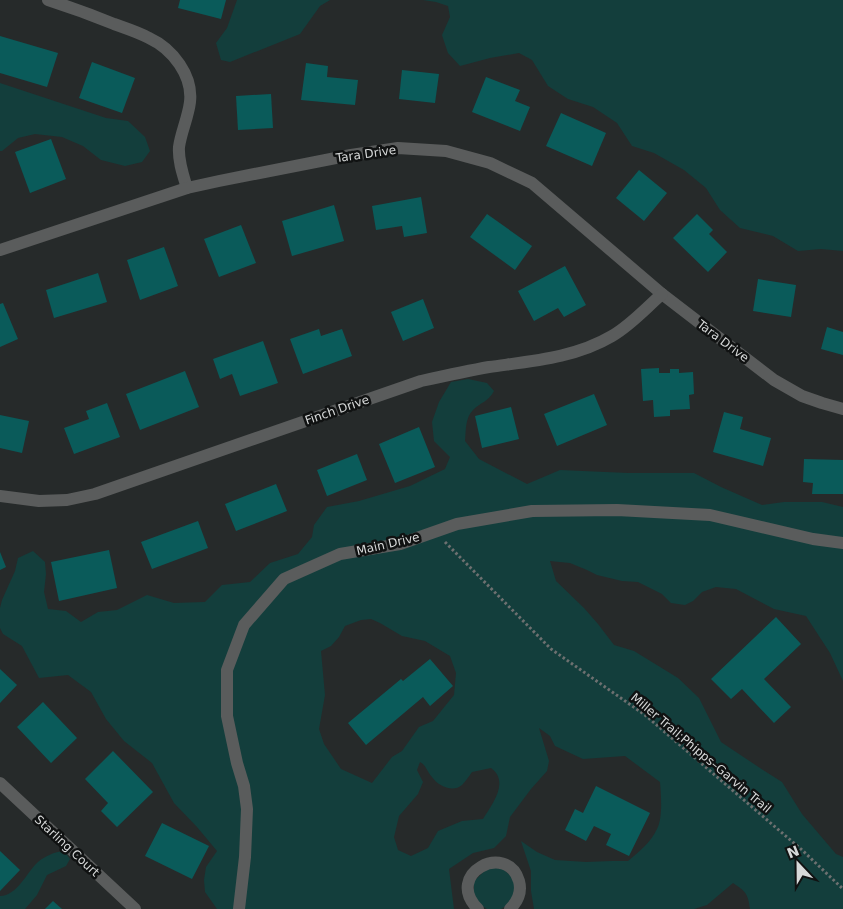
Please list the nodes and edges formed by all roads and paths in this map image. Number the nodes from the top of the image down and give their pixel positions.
1 (48, 0) edge
2 (187, 188) junction
3 (0, 250) edge
4 (662, 294) junction
5 (843, 409) edge
6 (0, 496) edge
7 (436, 532) junction
8 (843, 543) edge
9 (0, 783) edge
10 (843, 889) edge
11 (135, 909) edge
12 (239, 909) edge
13 (478, 909) edge
14 (510, 909) edge

1 - 2 street
2 - 3 street, Tara Drive
2 - 4 street, Tara Drive
4 - 5 street, Tara Drive
4 - 6 street, Finch Drive
7 - 8 street, Main Drive
7 - 10 path, Miller Trail;Phipps–Garvin Trail
7 - 12 street, Main Drive
9 - 11 street, Starling Court
13 - 14 street

